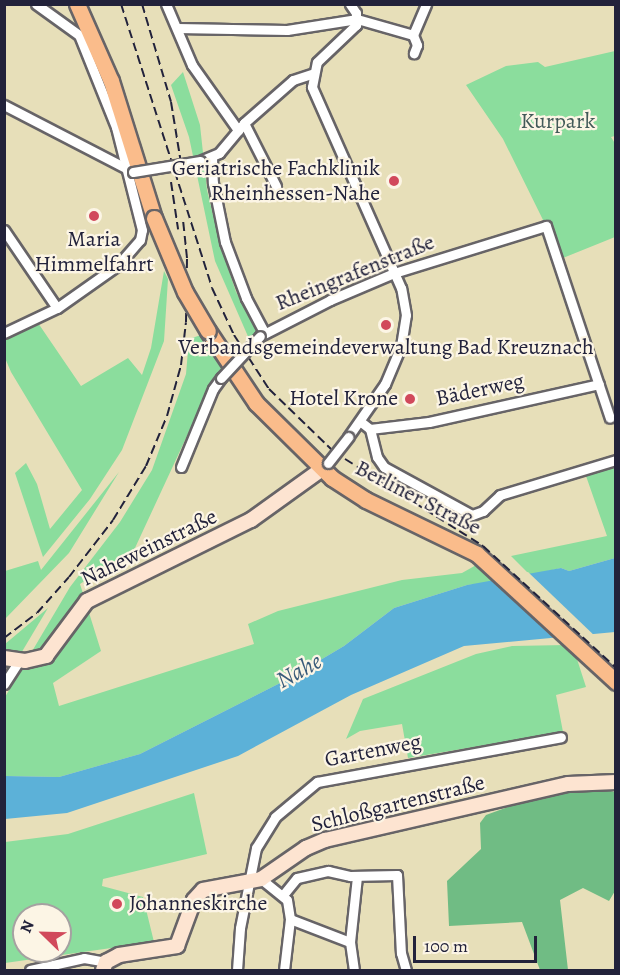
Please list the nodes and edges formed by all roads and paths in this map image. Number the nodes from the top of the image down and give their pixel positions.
1 (36, 4) edge
2 (77, 4) edge
3 (166, 4) edge
4 (350, 4) edge
5 (426, 4) edge
6 (357, 19) junction
7 (177, 28) junction
8 (413, 35) junction
9 (414, 53) dead end
10 (312, 74) junction
11 (4, 105) edge
12 (241, 126) junction
13 (212, 158) junction
14 (131, 171) junction
15 (276, 186) dead end
16 (4, 230) edge
17 (394, 273) junction
18 (57, 308) junction
19 (4, 333) edge
20 (262, 334) junction
21 (599, 384) junction
22 (610, 418) dead end
23 (361, 422) junction
24 (370, 429) junction
25 (615, 460) edge
26 (325, 466) junction
27 (182, 467) dead end
28 (4, 658) edge
29 (19, 661) junction
30 (611, 677) edge
31 (4, 684) edge
32 (561, 737) dead end
33 (615, 782) edge
34 (357, 876) junction
35 (255, 880) junction
36 (284, 895) junction
37 (290, 919) junction
38 (350, 942) junction
39 (105, 966) edge
40 (33, 970) edge
41 (237, 970) edge
42 (284, 970) edge
43 (354, 970) edge
44 (406, 970) edge

1 - 14 street
2 - 26 main road, bridge
3 - 7 street
4 - 6 street
5 - 8 street
6 - 7 street
6 - 8 street
6 - 10 street
7 - 12 street
8 - 9 street
10 - 12 street
10 - 17 street, Berliner Straße
11 - 14 street
12 - 13 street
12 - 15 street
13 - 14 street, bridge
13 - 20 street
14 - 18 street
16 - 18 street
17 - 20 street, Rheingrafenstraße
17 - 21 street, Rheingrafenstraße
17 - 23 street, Berliner Straße
18 - 19 street
20 - 27 street, Rheingrafenstraße, bridge
21 - 22 street
21 - 24 street, Bäderweg
23 - 24 street
23 - 26 street, Berliner Straße, bridge
24 - 25 street
26 - 29 main road, Naheweinstraße
26 - 30 main road, Berliner Straße
28 - 29 main road, Naheweinstraße
29 - 31 street
32 - 35 street, Gartenweg
33 - 35 main road, Schloßgartenstraße
34 - 36 street
34 - 38 street
34 - 44 street
35 - 36 street
35 - 39 main road, Schloßgartenstraße
35 - 41 street, Gartenweg
36 - 37 street
37 - 38 street
37 - 42 street
38 - 43 street
39 - 40 street

